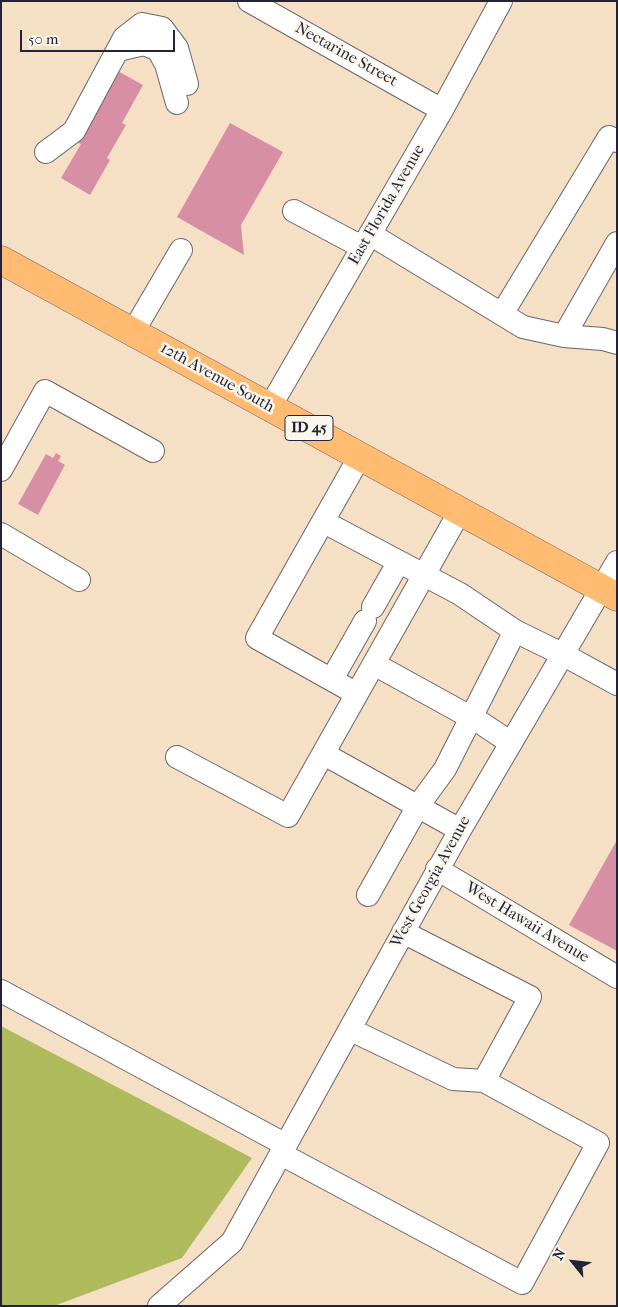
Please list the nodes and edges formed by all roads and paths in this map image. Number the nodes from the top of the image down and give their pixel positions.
1 (249, 1) edge
2 (501, 1) edge
3 (182, 94) dead end
4 (442, 110) junction
5 (617, 141) edge
6 (46, 152) dead end
7 (294, 211) dead end
8 (366, 240) junction
9 (617, 242) edge
10 (181, 250) dead end
11 (1, 260) edge
12 (502, 314) junction
13 (133, 332) junction
14 (564, 336) junction
15 (617, 343) edge
16 (270, 407) junction
17 (153, 451) dead end
18 (360, 456) junction
19 (1, 470) edge
20 (460, 511) junction
21 (324, 522) junction
22 (1, 534) edge
23 (617, 562) edge
24 (398, 563) junction
25 (423, 576) junction
26 (79, 580) dead end
27 (609, 593) edge
28 (515, 631) junction
29 (564, 655) junction
30 (374, 664) junction
31 (332, 679) junction
32 (617, 684) edge
33 (357, 694) junction
34 (471, 718) junction
35 (511, 744) junction
36 (324, 754) junction
37 (177, 757) dead end
38 (418, 806) junction
39 (460, 830) junction
40 (438, 869) junction
41 (368, 895) dead end
42 (403, 932) junction
43 (617, 977) edge
44 (1, 991) edge
45 (351, 1030) junction
46 (484, 1081) junction
47 (284, 1150) junction
48 (159, 1306) edge

1 - 4 street, Nectarine Street
2 - 4 street, East Florida Avenue
3 - 6 street
4 - 8 street, East Florida Avenue
5 - 12 street
7 - 8 street
8 - 12 street
8 - 16 street, East Florida Avenue
9 - 14 street
10 - 13 street
11 - 13 main road, 12th Avenue South / ID 45
12 - 14 street
13 - 16 main road, 12th Avenue South / ID 45
14 - 15 street
16 - 18 main road, 12th Avenue South / ID 45
17 - 19 street
18 - 20 main road, 12th Avenue South / ID 45
18 - 21 street
20 - 25 street
20 - 27 main road, 12th Avenue South / ID 45
21 - 24 street
21 - 31 street
22 - 26 street
23 - 27 street, West Georgia Avenue
24 - 25 street
24 - 31 street
25 - 28 street
25 - 30 street
27 - 29 street, West Georgia Avenue
28 - 29 street
28 - 34 street
29 - 32 street
29 - 35 street, West Georgia Avenue
30 - 33 street
30 - 34 street
31 - 33 street
33 - 36 street
34 - 35 street
34 - 38 street
35 - 39 street, West Georgia Avenue
36 - 37 street
36 - 38 street
38 - 39 street
38 - 41 street
39 - 40 street, West Georgia Avenue
40 - 42 street, West Georgia Avenue
40 - 43 street, West Hawaii Avenue
42 - 45 street, West Georgia Avenue
42 - 46 street
44 - 47 street
45 - 46 street
45 - 47 street, West Georgia Avenue
46 - 47 street
47 - 48 street, West Georgia Avenue

